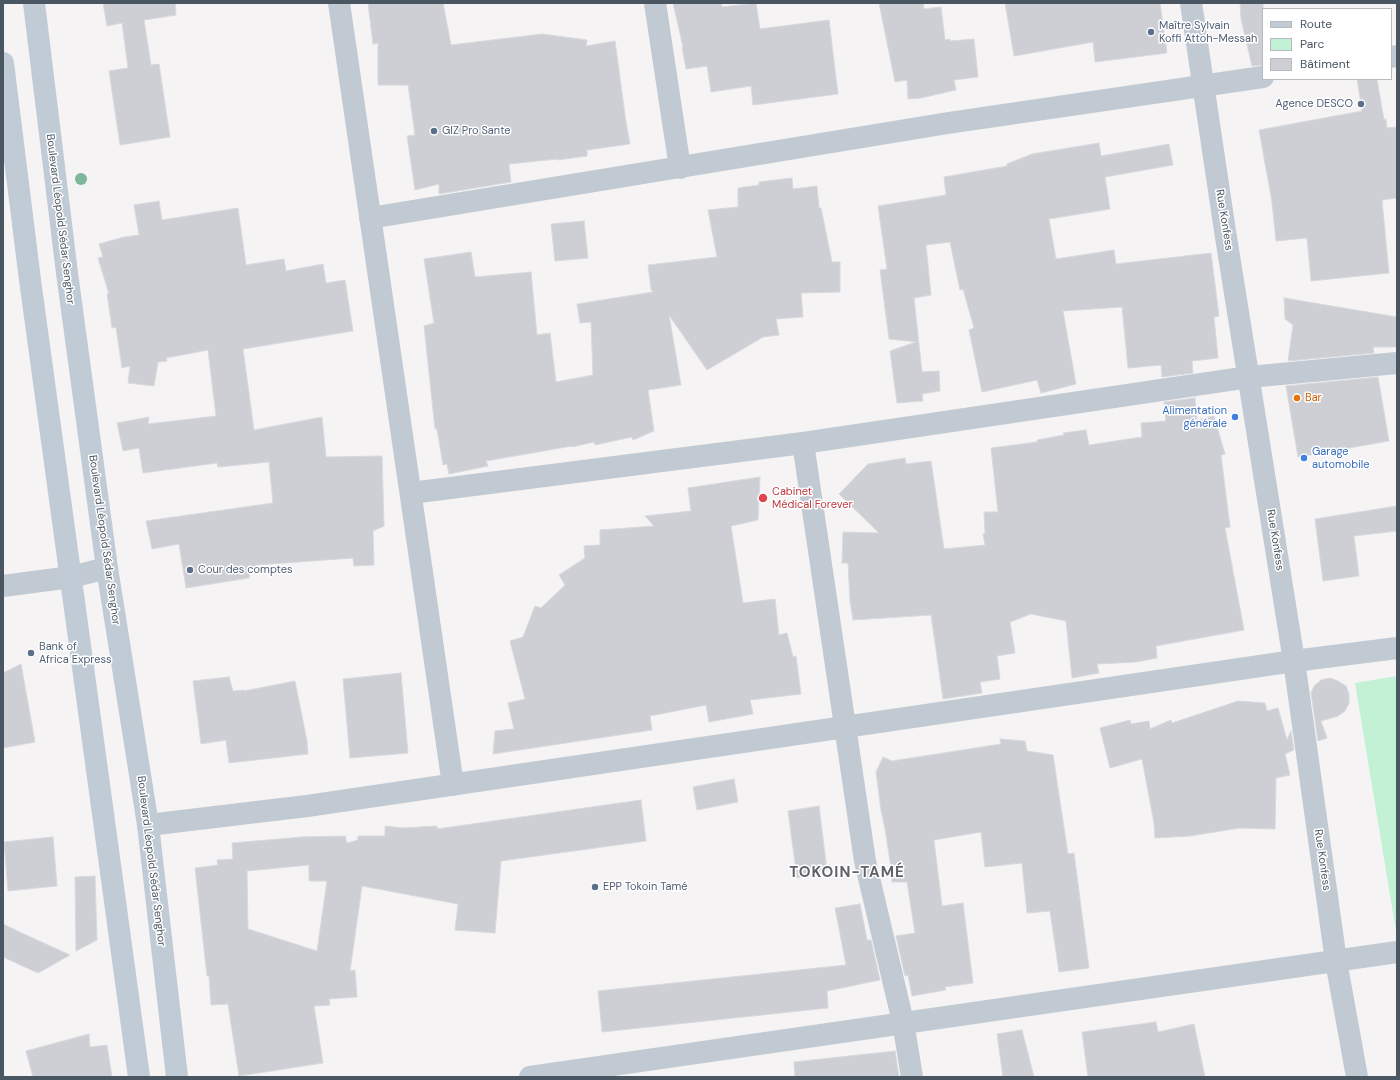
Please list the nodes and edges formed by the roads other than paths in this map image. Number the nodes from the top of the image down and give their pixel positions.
1 (34, 3) edge
2 (339, 3) edge
3 (655, 3) edge
4 (1191, 3) edge
5 (3, 63) edge
6 (1262, 77) edge
7 (1204, 86) junction
8 (680, 168) junction
9 (370, 218) junction
10 (1397, 363) edge
11 (1249, 378) junction
12 (803, 443) junction
13 (411, 493) junction
14 (107, 568) junction
15 (71, 577) junction
16 (3, 586) edge
17 (1397, 648) edge
18 (1294, 661) junction
19 (844, 727) junction
20 (453, 785) junction
21 (148, 825) junction
22 (1397, 952) edge
23 (1336, 961) junction
24 (903, 1022) junction
25 (139, 1077) edge
26 (177, 1077) edge
27 (530, 1077) edge
28 (912, 1077) edge
29 (1357, 1077) edge

1 - 14 main road, Boulevard Léopold Sédar Senghor
2 - 9 street
3 - 8 street
4 - 7 street, Rue Konfess
5 - 15 main road
6 - 7 street
7 - 8 street
7 - 11 street, Rue Konfess
8 - 9 street
9 - 13 street
10 - 11 street
11 - 12 street
11 - 18 street, Rue Konfess
12 - 13 street
12 - 19 street
13 - 20 street
14 - 15 street
14 - 21 main road, Boulevard Léopold Sédar Senghor
15 - 16 street
15 - 25 main road
17 - 18 street
18 - 19 street
18 - 23 street, Rue Konfess
19 - 20 street
19 - 24 street
20 - 21 street
21 - 26 main road, Boulevard Léopold Sédar Senghor
22 - 23 street
23 - 24 street
23 - 29 street, Rue Konfess
24 - 27 street
24 - 28 street

